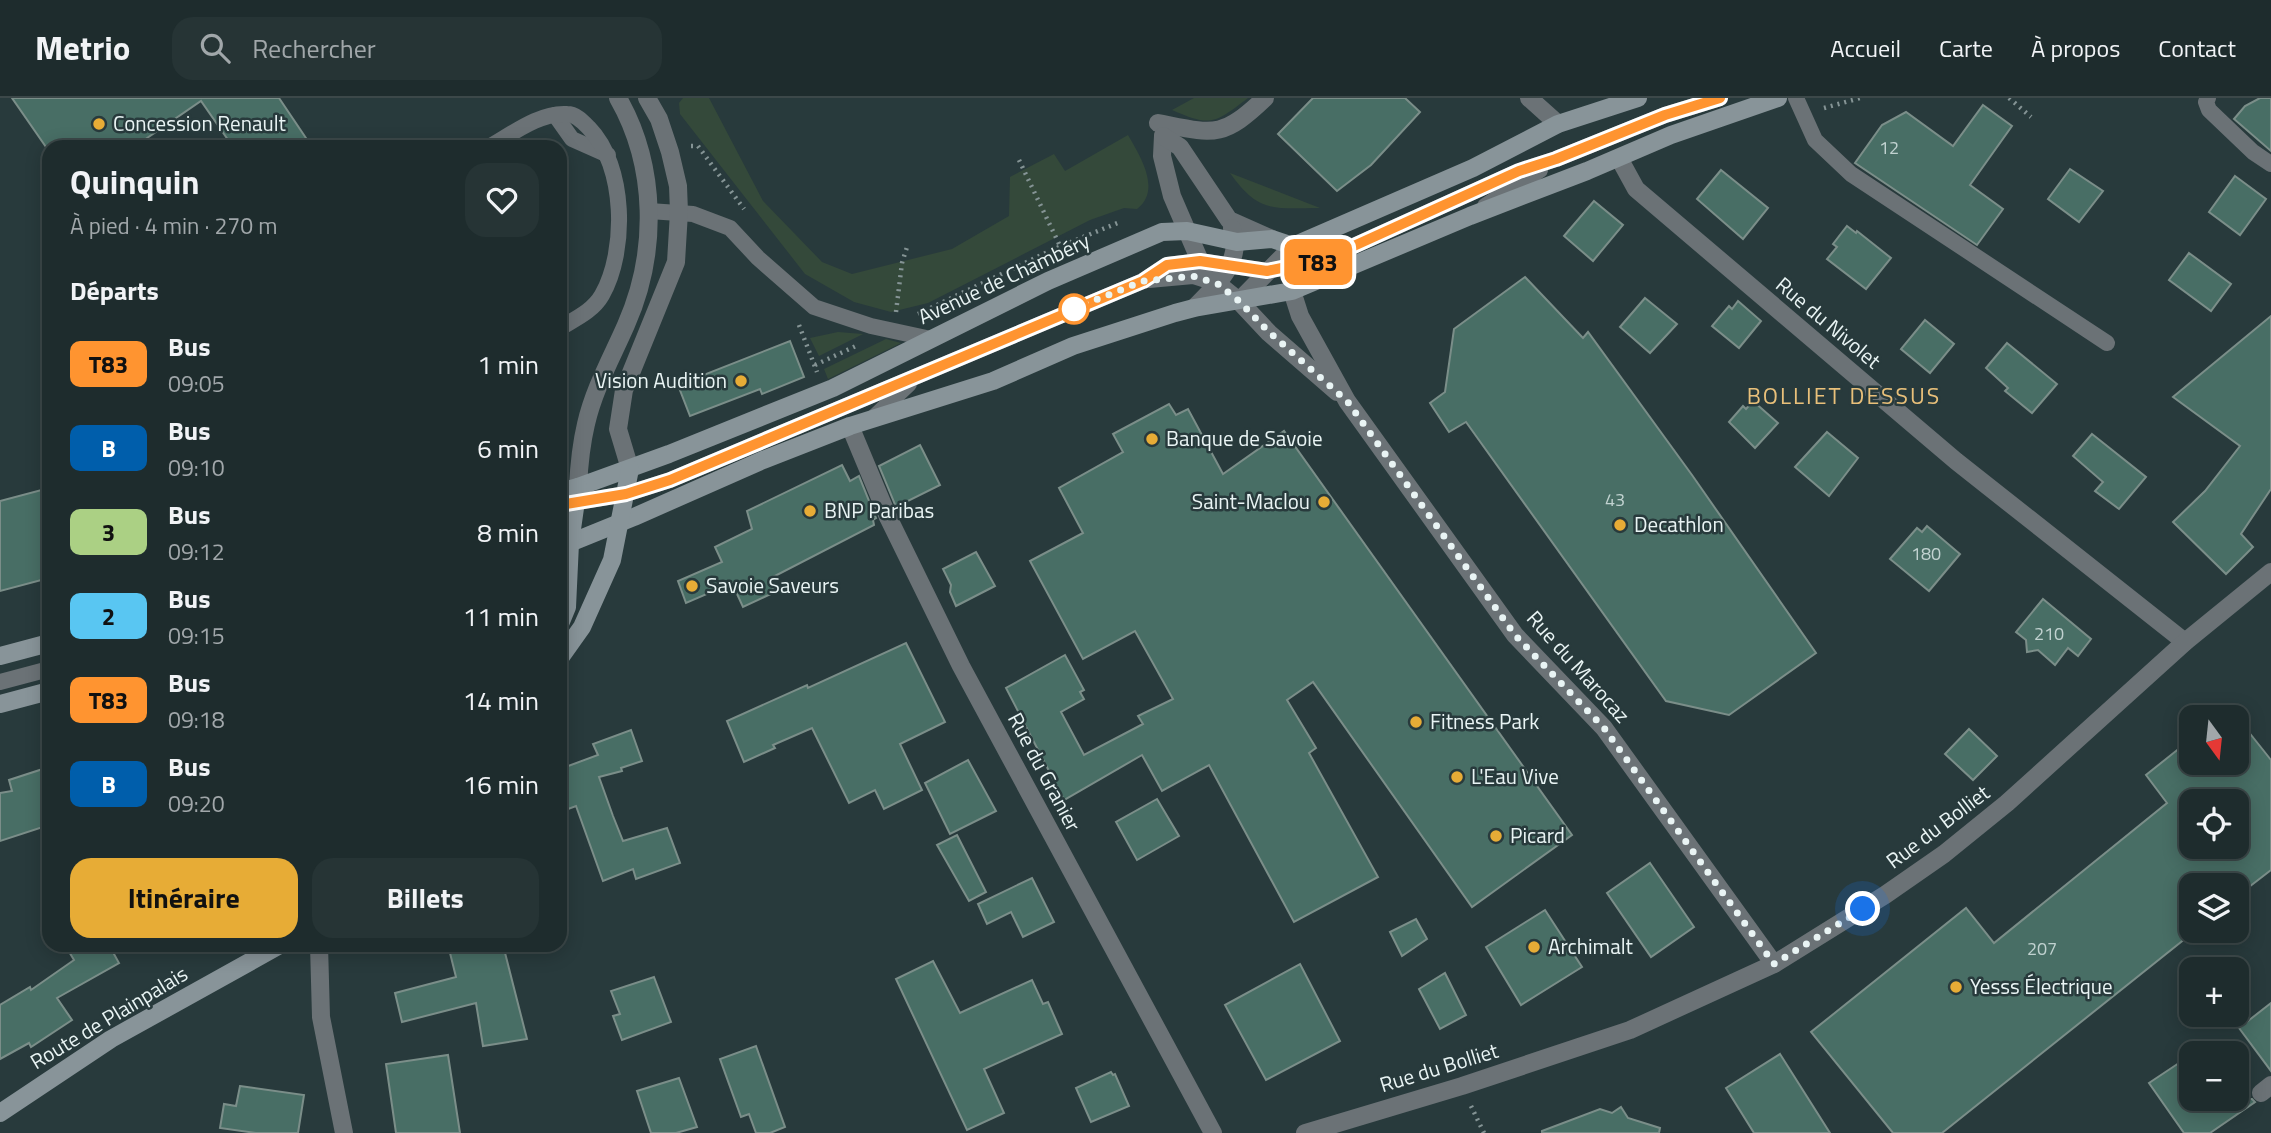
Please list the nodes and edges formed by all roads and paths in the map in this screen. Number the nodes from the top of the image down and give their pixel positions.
1 (618, 98) edge
2 (1265, 98) edge
3 (1529, 98) edge
4 (1638, 98) edge
5 (1720, 98) edge
6 (1778, 98) edge
7 (1796, 98) edge
8 (2009, 98) edge
9 (2208, 98) edge
10 (647, 100) edge
11 (2031, 117) dead end
12 (1158, 123) dead end
13 (1558, 124) junction
14 (501, 140) edge
15 (683, 148) dead end
16 (1619, 158) junction
17 (1556, 159) junction
18 (1019, 160) dead end
19 (2271, 164) edge
20 (649, 211) junction
21 (679, 212) junction
22 (747, 214) dead end
23 (1470, 216) junction
24 (1229, 220) junction
25 (1124, 221) dead end
26 (1187, 231) junction
27 (1272, 239) junction
28 (1237, 242) junction
29 (1060, 246) junction
30 (907, 247) dead end
31 (1293, 247) junction
32 (1200, 261) junction
33 (1230, 266) junction
34 (1267, 271) junction
35 (1143, 281) junction
36 (1218, 284) junction
37 (1292, 291) junction
38 (1239, 301) junction
39 (1194, 308) junction
40 (795, 314) dead end
41 (914, 315) dead end
42 (907, 317) dead end
43 (567, 323) edge
44 (930, 339) junction
45 (867, 340) dead end
46 (2107, 344) dead end
47 (815, 365) junction
48 (917, 377) junction
49 (820, 378) dead end
50 (1347, 401) junction
51 (873, 418) junction
52 (850, 426) junction
53 (630, 468) junction
54 (626, 494) junction
55 (569, 496) edge
56 (620, 523) junction
57 (567, 543) edge
58 (2271, 572) edge
59 (2185, 642) junction
60 (42, 645) edge
61 (567, 648) edge
62 (0, 656) edge
63 (42, 671) edge
64 (0, 682) edge
65 (42, 693) edge
66 (0, 704) edge
67 (267, 952) edge
68 (319, 952) edge
69 (1774, 964) junction
70 (0, 1113) edge
71 (344, 1133) edge
72 (1213, 1133) edge
73 (1305, 1133) edge

1 - 20 street
2 - 12 street
3 - 13 street
4 - 13 main road
5 - 17 lane
6 - 16 main road
7 - 46 lane
8 - 11 path
9 - 19 lane
10 - 21 street
13 - 31 main road
14 - 43 lane
15 - 22 path
16 - 23 main road
16 - 59 street, Rue du Nivolet
17 - 23 lane
17 - 34 lane
18 - 29 path
20 - 21 lane
20 - 55 street
21 - 44 lane
21 - 53 street
23 - 37 main road
24 - 26 street, Rue du Marocaz
24 - 27 street
24 - 28 street
25 - 29 path
26 - 28 main road, Avenue de Chambéry
26 - 32 street, Rue du Marocaz
26 - 44 main road, Avenue de Chambéry
27 - 28 main road, Avenue de Chambéry
27 - 31 main road, Avenue de Chambéry
28 - 33 street
29 - 41 path
30 - 42 path
31 - 34 street
32 - 33 lane
32 - 35 lane
32 - 36 street, Rue du Marocaz
33 - 34 lane
33 - 36 street
34 - 38 street
35 - 36 lane
35 - 48 lane
36 - 38 street, Rue du Marocaz
36 - 39 street
37 - 38 main road
37 - 50 street, Rue du Marocaz
38 - 39 main road
38 - 50 street, Rue du Marocaz
39 - 51 main road
40 - 47 path
44 - 53 main road, Avenue de Chambéry
45 - 47 path
47 - 49 path
48 - 51 lane
48 - 54 lane
50 - 69 street, Rue du Marocaz
51 - 52 main road
52 - 56 main road
52 - 72 street, Rue du Granier
53 - 54 main road
53 - 55 main road, Avenue de Chambéry
54 - 55 lane
54 - 56 main road
56 - 57 main road
56 - 61 main road
58 - 59 street, Rue du Bolliet
59 - 69 street, Rue du Bolliet
60 - 62 main road
63 - 64 lane
65 - 66 main road
67 - 70 main road, Route de Plainpalais
68 - 71 street
69 - 73 street, Rue du Bolliet

